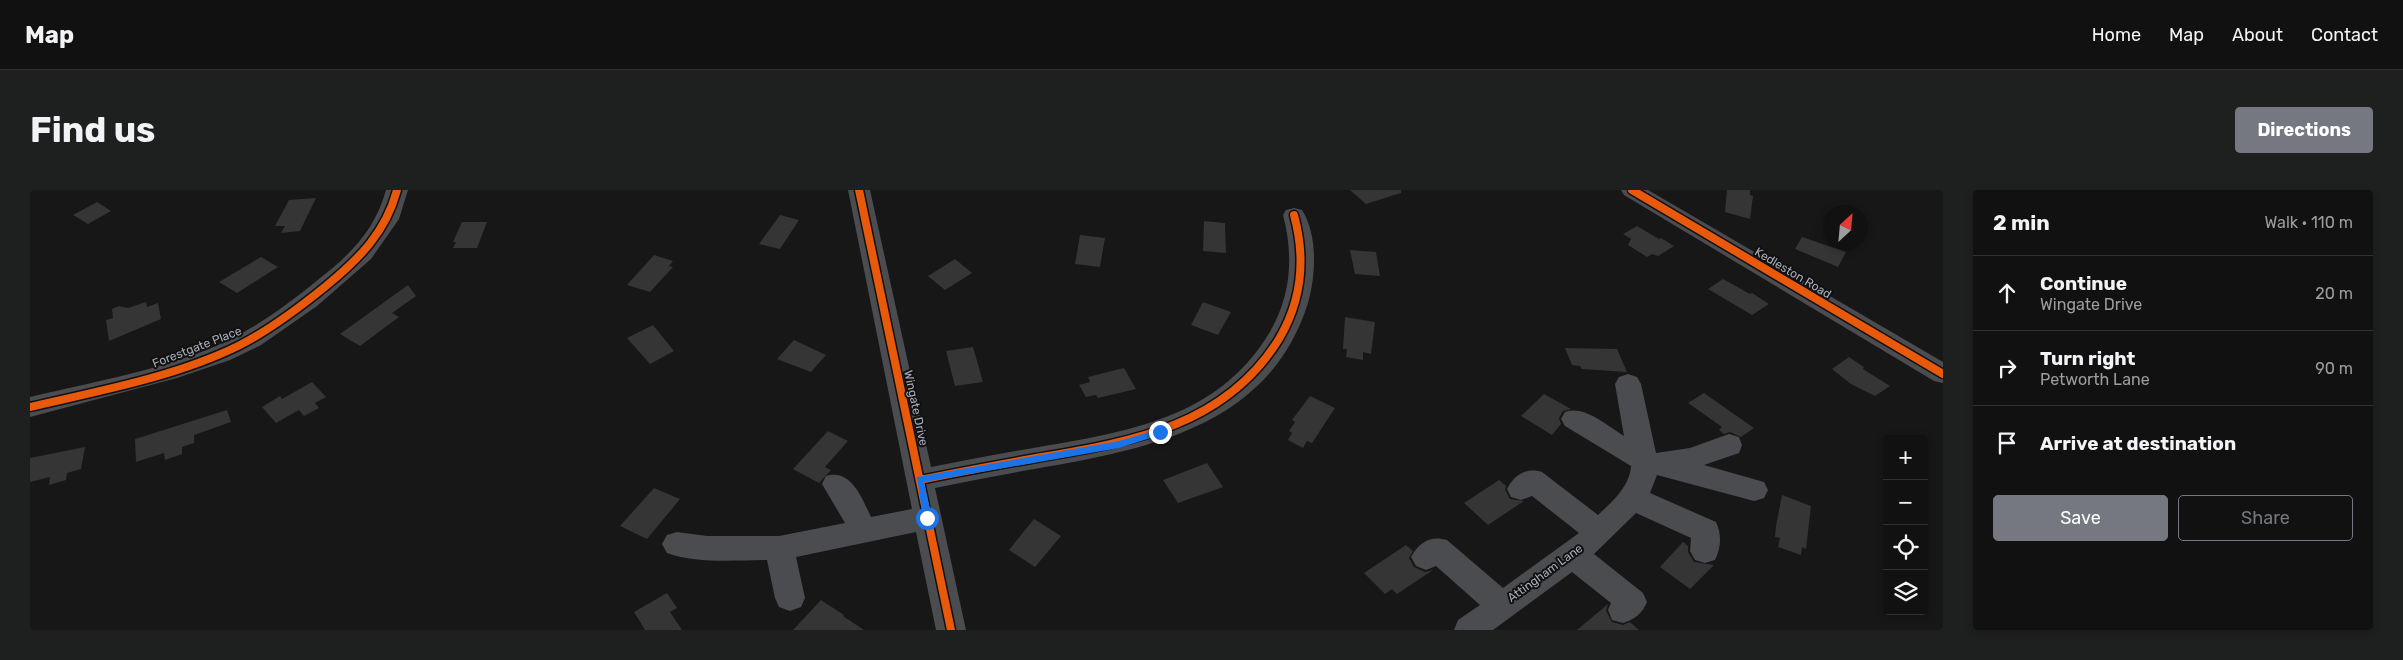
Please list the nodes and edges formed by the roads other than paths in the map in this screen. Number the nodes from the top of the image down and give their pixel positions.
1 (397, 190) edge
2 (859, 190) edge
3 (1633, 190) edge
4 (1294, 215) dead end
5 (1943, 374) edge
6 (1628, 384) dead end
7 (30, 407) edge
8 (1574, 419) dead end
9 (1729, 445) dead end
10 (1645, 461) junction
11 (920, 480) junction
12 (836, 484) dead end
13 (1522, 489) dead end
14 (1754, 490) dead end
15 (1632, 497) junction
16 (927, 518) junction
17 (863, 531) junction
18 (1599, 532) junction
19 (677, 544) dead end
20 (779, 548) junction
21 (1705, 551) dead end
22 (1573, 555) junction
23 (1426, 557) dead end
24 (790, 598) dead end
25 (1501, 605) junction
26 (1623, 610) dead end
27 (951, 630) edge
28 (1469, 630) edge

1 - 7 street, Forestgate Place
2 - 11 street, Wingate Drive
3 - 5 street, Kedleston Road
4 - 11 street
6 - 10 street
8 - 10 street
9 - 10 street
10 - 14 street
10 - 15 street, Attingham Lane
11 - 16 street, Wingate Drive
12 - 17 street
13 - 18 street
15 - 18 street, Attingham Lane
15 - 21 street
16 - 17 street
16 - 27 street, Wingate Drive
17 - 20 street
18 - 22 street, Attingham Lane
19 - 20 street
20 - 24 street
22 - 25 street, Attingham Lane
22 - 26 street
23 - 25 street
25 - 28 street, Attingham Lane

